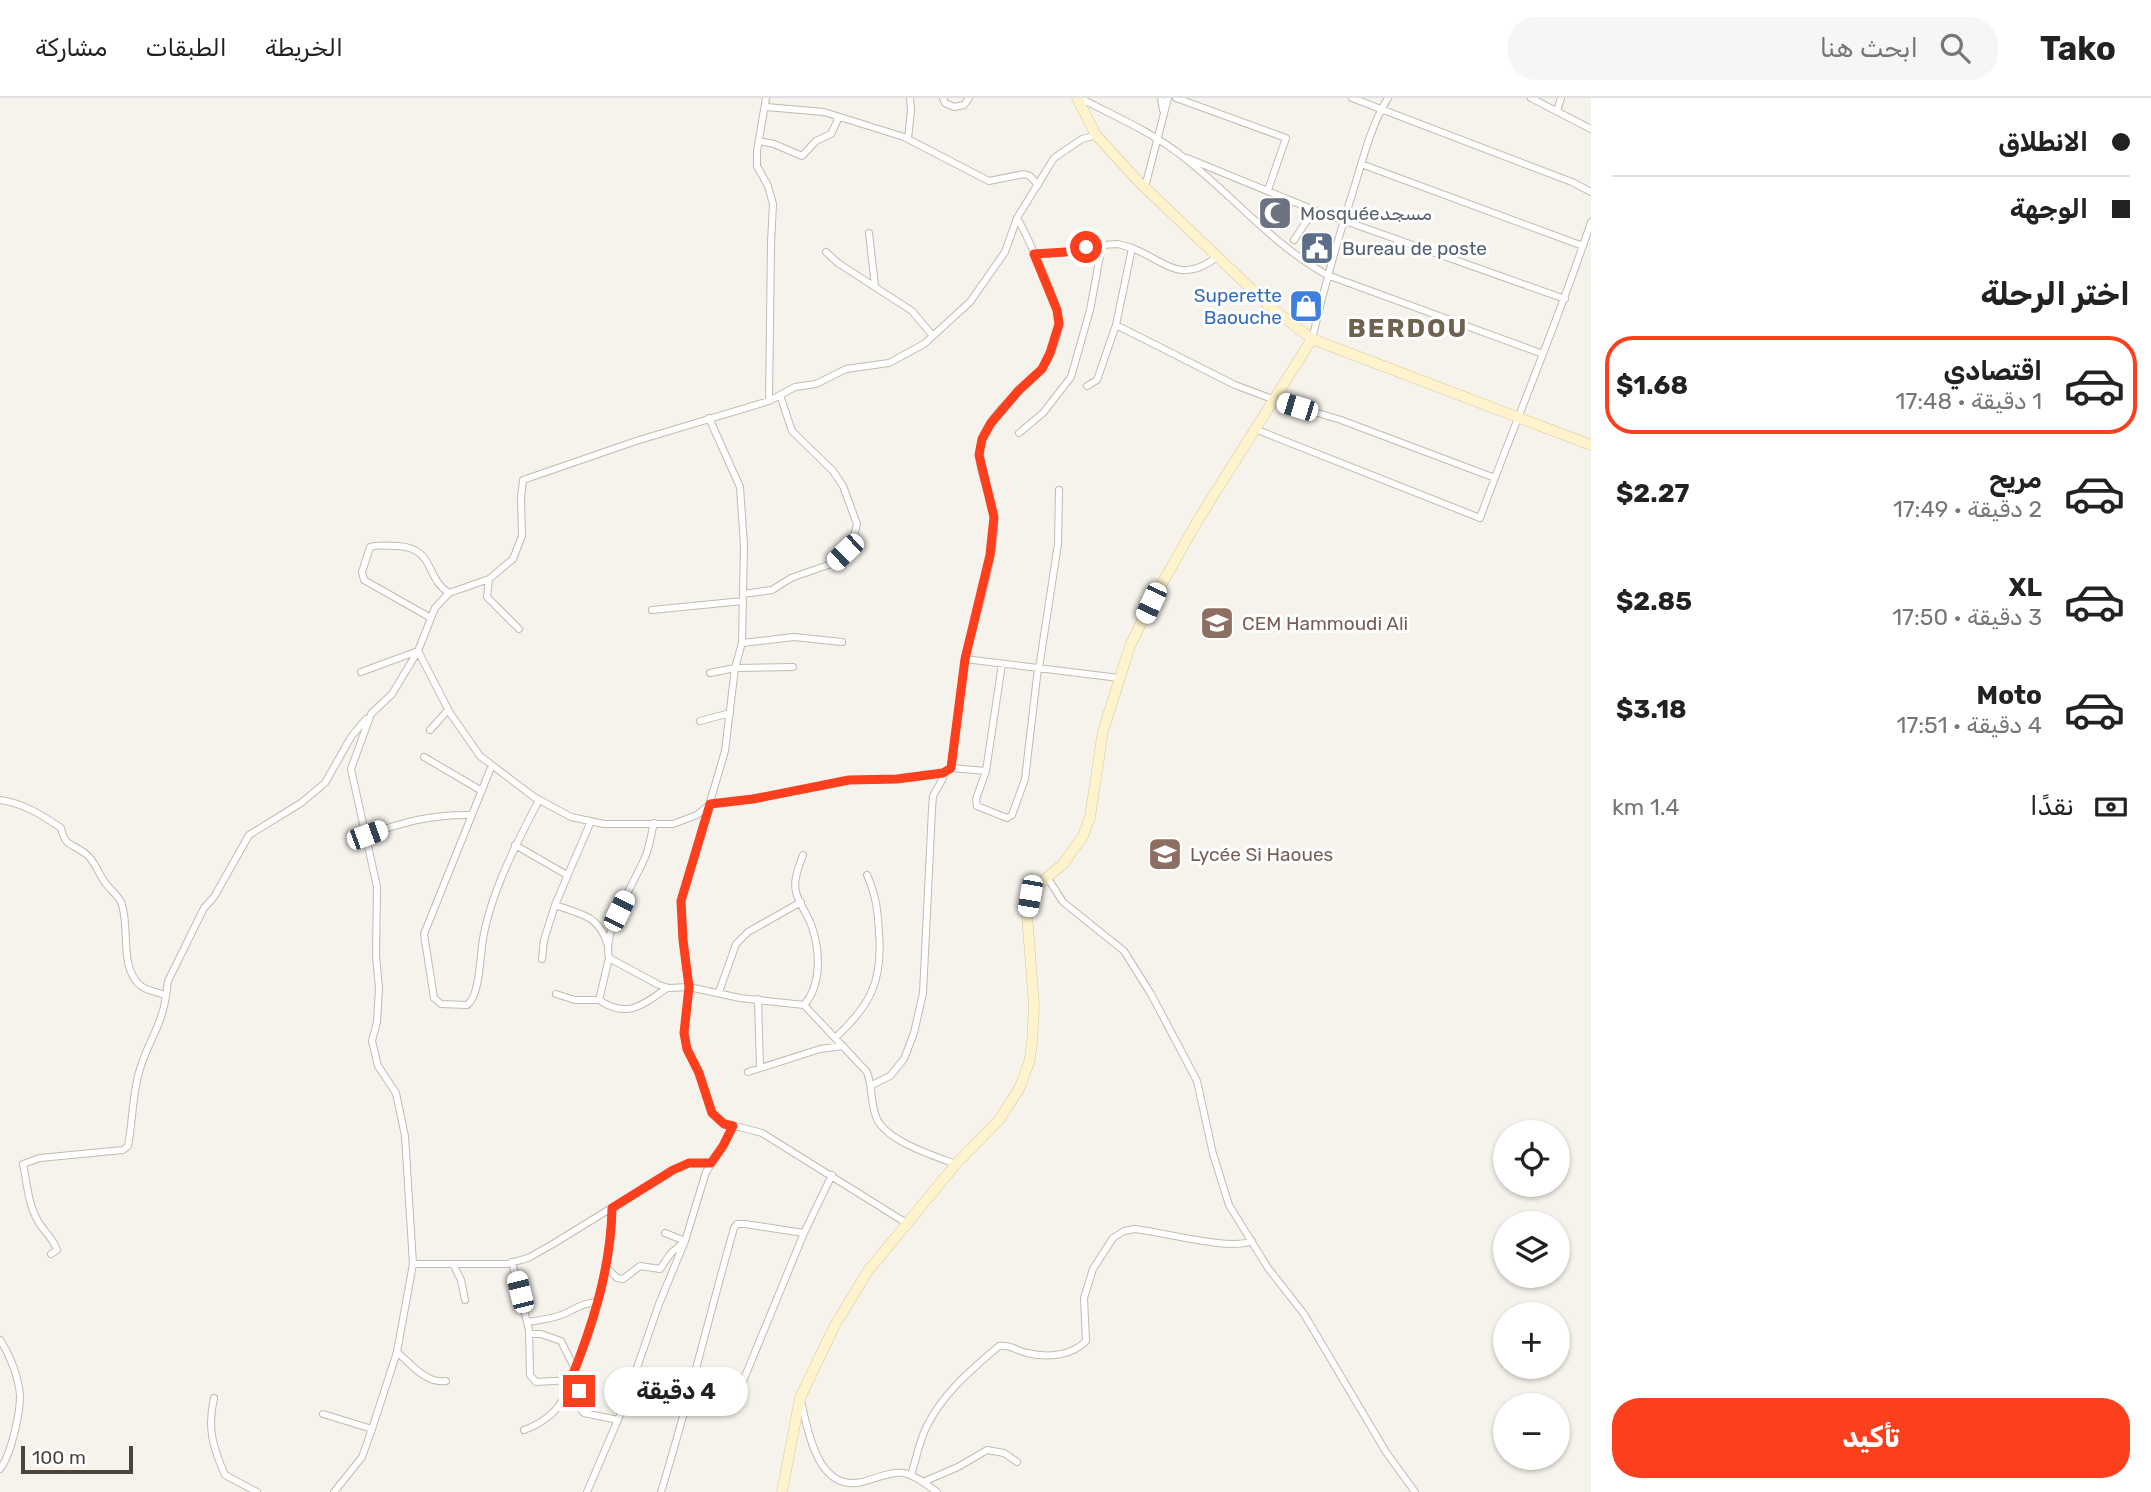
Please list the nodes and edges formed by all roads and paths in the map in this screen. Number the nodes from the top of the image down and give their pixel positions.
1 (766, 98) edge
2 (910, 98) edge
3 (943, 98) edge
4 (969, 98) edge
5 (1078, 98) edge
6 (1161, 98) edge
7 (1168, 98) edge
8 (1176, 98) edge
9 (1352, 98) edge
10 (1388, 98) edge
11 (1531, 98) edge
12 (1561, 98) edge
13 (766, 107) junction
14 (1382, 108) junction
15 (1557, 111) junction
16 (1164, 116) junction
17 (839, 117) junction
18 (1591, 129) edge
19 (1096, 135) junction
20 (908, 139) junction
21 (1158, 139) junction
22 (759, 141) junction
23 (1183, 156) junction
24 (1361, 164) junction
25 (1038, 185) junction
26 (1144, 188) junction
27 (1268, 190) junction
28 (1591, 192) edge
29 (1314, 210) junction
30 (1017, 218) junction
31 (1344, 221) junction
32 (1591, 222) edge
33 (869, 233) dead end
34 (1294, 240) dead end
35 (1102, 246) junction
36 (1583, 246) junction
37 (1132, 248) junction
38 (826, 253) dead end
39 (1034, 254) junction
40 (1217, 257) junction
41 (1327, 275) junction
42 (875, 286) junction
43 (1565, 299) junction
44 (1116, 325) junction
45 (933, 336) junction
46 (1312, 339) junction
47 (1543, 354) junction
48 (1087, 386) dead end
49 (780, 396) junction
50 (1275, 400) junction
51 (769, 401) junction
52 (1517, 417) junction
53 (709, 418) junction
54 (1255, 429) junction
55 (1019, 433) dead end
56 (1591, 445) edge
57 (1495, 478) junction
58 (1059, 490) dead end
59 (489, 579) junction
60 (450, 593) junction
61 (743, 597) junction
62 (652, 610) dead end
63 (431, 618) junction
64 (519, 629) dead end
65 (842, 642) dead end
66 (742, 643) junction
67 (418, 651) junction
68 (965, 659) junction
69 (1002, 664) junction
70 (793, 667) dead end
71 (735, 668) junction
72 (1038, 668) junction
73 (361, 672) dead end
74 (710, 673) dead end
75 (1119, 678) junction
76 (448, 710) junction
77 (730, 713) junction
78 (371, 714) junction
79 (700, 721) dead end
80 (430, 730) dead end
81 (424, 758) dead end
82 (492, 765) junction
83 (951, 768) junction
84 (986, 771) junction
85 (943, 773) junction
86 (482, 791) junction
87 (0, 800) edge
88 (539, 800) junction
89 (710, 804) junction
90 (472, 815) junction
91 (591, 821) junction
92 (654, 823) junction
93 (367, 835) junction
94 (515, 845) junction
95 (803, 855) dead end
96 (567, 875) junction
97 (867, 875) dead end
98 (1047, 877) junction
99 (801, 902) junction
100 (555, 905) junction
101 (608, 948) junction
102 (609, 958) junction
103 (542, 959) dead end
104 (689, 987) junction
105 (667, 988) junction
106 (719, 992) junction
107 (556, 994) dead end
108 (166, 996) junction
109 (758, 999) junction
110 (599, 1000) junction
111 (804, 1004) junction
112 (835, 1038) junction
113 (843, 1046) junction
114 (760, 1068) junction
115 (748, 1072) dead end
116 (872, 1085) junction
117 (733, 1126) junction
118 (711, 1163) junction
119 (956, 1164) junction
120 (832, 1175) junction
121 (612, 1208) junction
122 (908, 1224) junction
123 (665, 1233) dead end
124 (804, 1233) junction
125 (685, 1241) junction
126 (1252, 1241) junction
127 (51, 1254) dead end
128 (512, 1262) junction
129 (413, 1264) junction
130 (453, 1264) junction
131 (606, 1266) junction
132 (465, 1300) dead end
133 (598, 1302) junction
134 (527, 1322) junction
135 (529, 1334) junction
136 (0, 1340) edge
137 (397, 1352) junction
138 (575, 1369) junction
139 (446, 1381) dead end
140 (570, 1382) junction
141 (214, 1398) dead end
142 (800, 1398) junction
143 (732, 1408) dead end
144 (323, 1414) dead end
145 (618, 1420) junction
146 (372, 1429) junction
147 (524, 1430) dead end
148 (1017, 1462) dead end
149 (0, 1469) edge
150 (911, 1475) junction
151 (838, 1482) junction
152 (923, 1482) junction
153 (257, 1492) edge
154 (334, 1492) edge
155 (587, 1492) edge
156 (661, 1492) edge
157 (782, 1492) edge
158 (839, 1492) edge
159 (937, 1492) edge
160 (1415, 1492) edge

1 - 13 street
2 - 20 street
3 - 4 street
5 - 19 main road
5 - 21 street
6 - 16 street
7 - 16 street
8 - 27 street
9 - 14 street
10 - 14 street
11 - 15 street
12 - 15 street
13 - 17 street
13 - 22 street
14 - 24 street
14 - 28 street
15 - 18 street
16 - 21 street
17 - 20 street
17 - 22 street
19 - 25 street
19 - 26 main road
20 - 25 street
21 - 23 street
21 - 26 street
22 - 51 street
23 - 27 street
23 - 41 street
24 - 31 street
24 - 36 street
25 - 30 street
26 - 40 main road
27 - 29 street
29 - 31 street
29 - 34 street
30 - 39 street
30 - 45 street
31 - 41 street
31 - 43 street
32 - 36 street
33 - 42 street
35 - 37 street
35 - 39 street
35 - 55 street
36 - 43 street
37 - 40 street
37 - 44 street
38 - 42 street
39 - 68 street
40 - 46 main road
41 - 46 street
41 - 47 street
42 - 45 street
43 - 47 street
44 - 48 street
44 - 50 street
45 - 49 street
46 - 50 main road
46 - 52 main road
47 - 52 street
49 - 51 street
49 - 61 street
50 - 54 main road
50 - 57 street
51 - 53 street
52 - 56 main road
52 - 57 street
53 - 59 street
53 - 61 street
54 - 57 street
54 - 75 main road
58 - 72 street
59 - 60 street
59 - 64 street
60 - 63 street
60 - 63 street
61 - 62 street
61 - 66 street
63 - 67 street
65 - 66 street
66 - 71 street
67 - 73 street
67 - 76 street
67 - 78 street
68 - 69 street
68 - 83 street
69 - 72 street
69 - 84 street
70 - 71 street
71 - 74 street
71 - 77 street
72 - 75 street
72 - 84 street
75 - 98 main road
76 - 80 street
76 - 82 street
77 - 79 street
77 - 89 street
78 - 93 street
78 - 108 street
81 - 86 street
82 - 86 street
82 - 88 street
83 - 84 street
83 - 85 street
85 - 89 street
85 - 116 street
86 - 90 street
87 - 108 street
88 - 91 street
88 - 94 street
89 - 92 street
89 - 104 street
90 - 93 street
90 - 94 street
91 - 92 street
91 - 96 street
92 - 101 street
93 - 129 street
94 - 96 street
95 - 99 street
96 - 100 street
97 - 112 street
98 - 119 main road
98 - 126 street
99 - 106 street
99 - 111 street
100 - 101 street
100 - 103 street
101 - 102 street
102 - 105 street
102 - 110 street
104 - 105 street
104 - 106 street
104 - 117 street
105 - 110 street
106 - 109 street
107 - 110 street
108 - 127 street
109 - 111 street
109 - 114 street
111 - 112 street
112 - 113 street
113 - 114 street
113 - 116 street
114 - 115 street
116 - 119 street
117 - 118 street
117 - 120 street
118 - 121 street
118 - 125 street
119 - 122 main road
120 - 122 street
120 - 124 street
121 - 128 street
121 - 131 street
122 - 142 main road
123 - 125 street
124 - 143 street
124 - 156 street
125 - 131 street
125 - 145 street
126 - 150 street
126 - 160 street
128 - 130 street
128 - 134 street
129 - 130 street
129 - 137 street
130 - 132 street
131 - 133 street
133 - 134 street
133 - 138 street
134 - 135 street
135 - 138 street
135 - 140 street
136 - 149 street
137 - 139 street
137 - 146 street
138 - 140 street
140 - 145 street
140 - 147 street
141 - 153 street
142 - 151 street
142 - 157 main road
144 - 146 street
145 - 155 street
146 - 154 street
148 - 152 street
150 - 151 street
150 - 152 street
151 - 158 street
152 - 159 street

